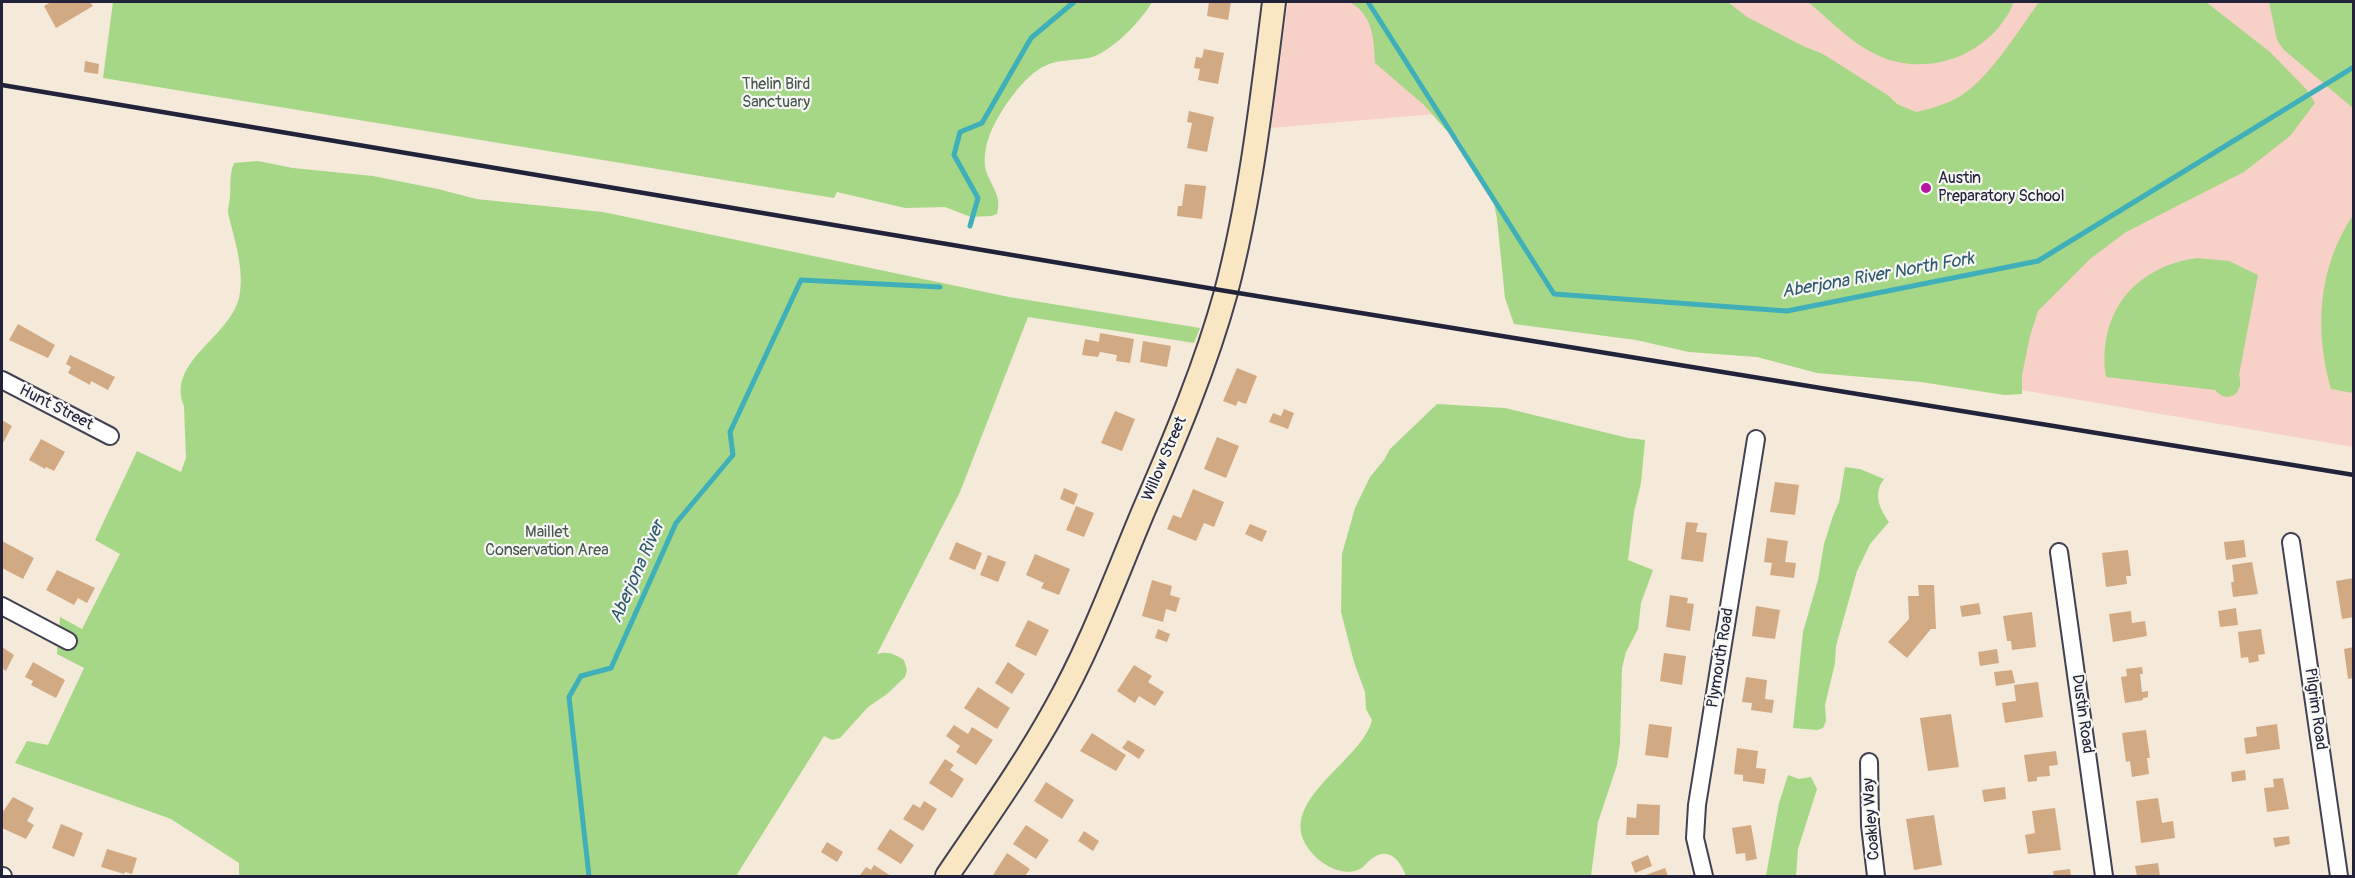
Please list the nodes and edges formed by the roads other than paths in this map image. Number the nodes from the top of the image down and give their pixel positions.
1 (1274, 2) edge
2 (2, 380) edge
3 (110, 436) dead end
4 (1756, 438) dead end
5 (2291, 542) dead end
6 (2059, 552) dead end
7 (2, 606) edge
8 (68, 641) dead end
9 (1869, 762) dead end
10 (947, 876) edge
11 (1704, 876) edge
12 (1876, 876) edge
13 (2104, 876) edge
14 (2339, 876) edge

1 - 10 main road, Willow Street
2 - 3 street, Hunt Street
4 - 11 street, Plymouth Road
5 - 14 street, Pilgrim Road
6 - 13 street, Dustin Road
7 - 8 street
9 - 12 street, Coakley Way

